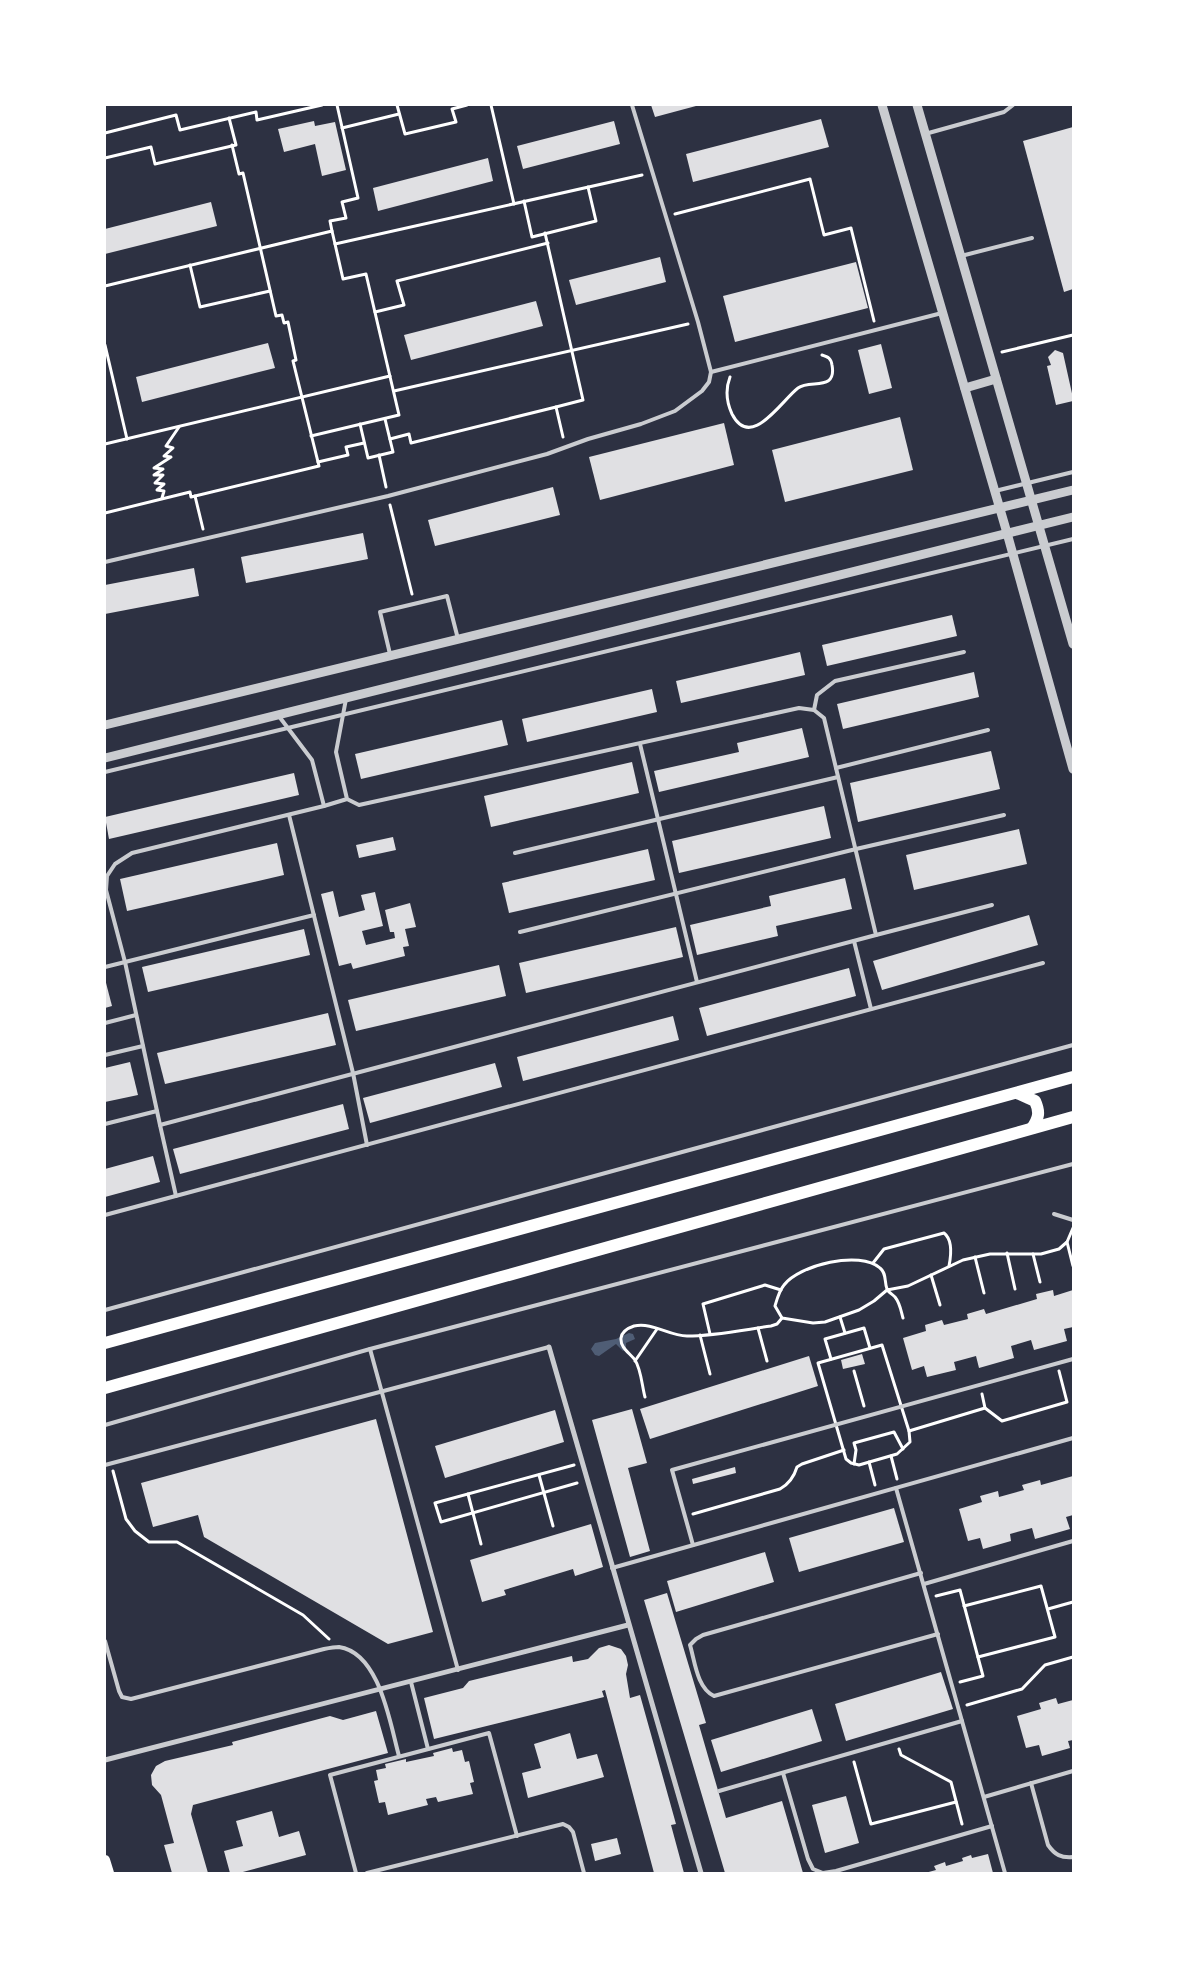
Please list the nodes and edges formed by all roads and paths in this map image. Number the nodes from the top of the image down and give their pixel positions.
1 (322, 105) edge
2 (337, 105) edge
3 (397, 105) edge
4 (467, 105) edge
5 (491, 105) edge
6 (632, 105) edge
7 (882, 105) edge
8 (917, 105) edge
9 (1013, 105) edge
10 (399, 114) junction
11 (230, 118) junction
12 (342, 128) junction
13 (105, 132) edge
14 (925, 134) junction
15 (232, 145) junction
16 (105, 158) edge
17 (653, 172) junction
18 (588, 187) junction
19 (524, 202) junction
20 (514, 204) junction
21 (666, 216) junction
22 (332, 231) junction
23 (545, 233) junction
24 (1032, 238) dead end
25 (335, 244) junction
26 (548, 244) junction
27 (260, 248) junction
28 (961, 256) junction
29 (190, 265) junction
30 (105, 286) edge
31 (270, 291) junction
32 (375, 312) junction
33 (943, 312) junction
34 (698, 322) junction
35 (876, 329) junction
36 (1073, 335) edge
37 (105, 345) edge
38 (572, 350) junction
39 (989, 355) junction
40 (817, 356) dead end
41 (730, 367) junction
42 (712, 372) junction
43 (390, 376) junction
44 (996, 379) junction
45 (965, 388) junction
46 (394, 391) junction
47 (302, 398) junction
48 (556, 407) junction
49 (385, 418) junction
50 (360, 424) junction
51 (179, 427) junction
52 (311, 436) junction
53 (127, 439) junction
54 (390, 439) junction
55 (364, 443) junction
56 (105, 444) edge
57 (566, 447) junction
58 (379, 455) junction
59 (318, 462) junction
60 (1073, 472) edge
61 (1026, 483) junction
62 (1073, 490) edge
63 (995, 491) junction
64 (195, 496) junction
65 (388, 496) junction
66 (162, 499) junction
67 (1030, 499) junction
68 (1000, 508) junction
69 (105, 513) edge
70 (1073, 517) edge
71 (1038, 525) junction
72 (1007, 533) junction
73 (205, 539) junction
74 (1073, 539) edge
75 (1044, 546) junction
76 (1013, 553) junction
77 (105, 562) edge
78 (414, 604) junction
79 (458, 639) junction
80 (1073, 644) edge
81 (964, 652) dead end
82 (390, 656) junction
83 (346, 698) junction
84 (814, 710) junction
85 (343, 714) junction
86 (278, 715) junction
87 (105, 725) edge
88 (288, 728) junction
89 (988, 730) dead end
90 (640, 744) junction
91 (105, 758) edge
92 (836, 768) junction
93 (1073, 768) edge
94 (105, 772) edge
95 (838, 778) junction
96 (347, 799) junction
97 (324, 806) junction
98 (289, 815) junction
99 (1004, 815) dead end
100 (658, 820) junction
101 (856, 849) junction
102 (515, 853) dead end
103 (106, 876) edge
104 (676, 893) junction
105 (992, 905) dead end
106 (314, 915) junction
107 (520, 932) dead end
108 (876, 935) junction
109 (854, 941) junction
110 (125, 962) junction
111 (1043, 963) dead end
112 (105, 967) edge
113 (697, 982) junction
114 (871, 1009) junction
115 (136, 1015) junction
116 (105, 1023) edge
117 (1073, 1045) edge
118 (143, 1046) junction
119 (105, 1055) edge
120 (353, 1073) junction
121 (1073, 1077) edge
122 (1017, 1093) junction
123 (157, 1111) junction
124 (1072, 1118) edge
125 (105, 1124) edge
126 (160, 1125) junction
127 (1032, 1128) junction
128 (367, 1145) junction
129 (1073, 1164) edge
130 (176, 1196) junction
131 (1054, 1214) dead end
132 (105, 1215) edge
133 (1073, 1220) edge
134 (1073, 1228) edge
135 (1066, 1242) junction
136 (1007, 1253) junction
137 (1033, 1254) junction
138 (975, 1257) junction
139 (873, 1263) junction
140 (949, 1266) junction
141 (1073, 1266) edge
142 (932, 1275) junction
143 (1040, 1282) dead end
144 (1016, 1289) dead end
145 (781, 1290) junction
146 (887, 1290) junction
147 (984, 1293) dead end
148 (940, 1305) dead end
149 (105, 1310) edge
150 (840, 1317) junction
151 (782, 1318) junction
152 (904, 1318) dead end
153 (758, 1328) junction
154 (657, 1329) junction
155 (845, 1333) junction
156 (710, 1334) junction
157 (700, 1335) junction
158 (105, 1343) edge
159 (549, 1347) joint
160 (870, 1348) junction
161 (370, 1349) junction
162 (831, 1359) junction
163 (1073, 1359) edge
164 (635, 1361) junction
165 (766, 1361) dead end
166 (1058, 1363) junction
167 (854, 1371) dead end
168 (710, 1374) dead end
169 (107, 1385) edge
170 (381, 1390) junction
171 (645, 1397) dead end
172 (901, 1407) junction
173 (867, 1416) junction
174 (105, 1425) edge
175 (836, 1425) junction
176 (909, 1431) junction
177 (1073, 1438) edge
178 (903, 1449) junction
179 (844, 1450) junction
180 (891, 1456) junction
181 (869, 1462) junction
182 (582, 1463) junction
183 (110, 1464) junction
184 (854, 1464) junction
185 (105, 1465) edge
186 (539, 1475) junction
187 (587, 1480) junction
188 (898, 1487) junction
189 (544, 1493) junction
190 (878, 1493) junction
191 (468, 1494) junction
192 (473, 1513) junction
193 (685, 1516) junction
194 (553, 1526) dead end
195 (1073, 1541) edge
196 (481, 1544) dead end
197 (692, 1545) junction
198 (612, 1568) junction
199 (921, 1573) junction
200 (924, 1584) junction
201 (928, 1599) junction
202 (1073, 1602) edge
203 (964, 1606) junction
204 (1048, 1609) junction
205 (628, 1625) junction
206 (938, 1634) junction
207 (105, 1641) edge
208 (339, 1647) junction
209 (978, 1657) junction
210 (1073, 1657) edge
211 (458, 1670) junction
212 (411, 1682) junction
213 (952, 1684) junction
214 (381, 1689) junction
215 (958, 1707) junction
216 (962, 1721) junction
217 (896, 1739) junction
218 (428, 1749) junction
219 (852, 1752) junction
220 (399, 1756) junction
221 (105, 1760) edge
222 (1073, 1770) edge
223 (783, 1772) junction
224 (1030, 1783) junction
225 (719, 1792) dead end
226 (984, 1797) junction
227 (956, 1802) junction
228 (992, 1826) junction
229 (966, 1834) junction
230 (516, 1836) junction
231 (1073, 1857) edge
232 (105, 1860) edge
233 (109, 1873) edge
234 (356, 1873) edge
235 (366, 1873) edge
236 (584, 1873) edge
237 (701, 1873) edge
238 (1005, 1873) edge

1 - 11 path
2 - 12 path
3 - 10 path
4 - 10 path
5 - 20 path
6 - 17 lane
7 - 33 street
8 - 14 street
9 - 14 lane
10 - 12 path
11 - 13 path
11 - 15 path
12 - 22 path
14 - 28 street
15 - 16 path
15 - 27 path
17 - 18 path
17 - 21 lane
18 - 19 path
18 - 23 path
19 - 20 path
19 - 23 path
20 - 25 path
21 - 34 lane
21 - 35 path
22 - 25 path
22 - 27 path
23 - 26 path
24 - 28 lane
25 - 32 path
26 - 32 path
26 - 38 path
27 - 29 path
27 - 31 path
28 - 39 street
29 - 30 path
29 - 31 path
31 - 47 path
32 - 43 path
33 - 35 lane
33 - 45 street
34 - 38 path
34 - 42 lane
35 - 41 lane
36 - 39 path
37 - 53 path
38 - 46 path
38 - 48 path
39 - 44 street
40 - 41 path
41 - 42 lane
42 - 57 lane
43 - 46 path
43 - 47 path
44 - 45 street
44 - 61 street
45 - 63 street
46 - 49 path
47 - 51 path
47 - 52 path
48 - 54 path
48 - 57 path
49 - 50 path
49 - 54 path
50 - 52 path
50 - 55 path
51 - 53 path
51 - 66 path
52 - 59 path
53 - 56 path
54 - 58 path
55 - 58 path
55 - 59 path
57 - 65 lane
58 - 65 path
59 - 64 path
60 - 61 lane
61 - 63 lane
61 - 67 street
62 - 67 street
63 - 68 street
64 - 66 path
64 - 73 path
65 - 73 lane
65 - 78 path
66 - 69 path
67 - 68 street
67 - 71 street
68 - 72 street
68 - 79 street
70 - 71 street
71 - 72 street
71 - 75 street
72 - 76 street
72 - 83 street
73 - 77 lane
74 - 75 lane
75 - 76 lane
75 - 80 street
76 - 85 lane
76 - 93 street
78 - 79 lane
78 - 82 lane
79 - 82 street
81 - 84 lane
82 - 87 street
83 - 85 lane
83 - 86 street
84 - 90 lane
84 - 92 lane
85 - 88 lane
85 - 96 lane
86 - 88 lane
86 - 91 street
88 - 94 lane
88 - 97 lane
89 - 92 lane
90 - 96 lane
90 - 100 lane
92 - 95 lane
95 - 100 lane
95 - 101 lane
96 - 97 lane
97 - 98 lane
98 - 103 lane
98 - 106 lane
99 - 101 lane
100 - 102 lane
100 - 104 lane
101 - 104 lane
101 - 108 lane
103 - 110 lane
104 - 107 lane
104 - 113 lane
105 - 108 lane
106 - 110 lane
106 - 120 lane
108 - 109 lane
109 - 113 lane
109 - 114 lane
110 - 112 lane
110 - 115 lane
111 - 114 lane
113 - 120 lane
114 - 128 lane
115 - 116 lane
115 - 118 lane
117 - 149 lane
118 - 119 lane
118 - 123 lane
120 - 126 lane
120 - 128 lane
121 - 122 main road
122 - 127 main road
122 - 158 main road
123 - 125 lane
123 - 126 lane
124 - 127 main road
126 - 130 lane
127 - 169 main road
128 - 130 lane
129 - 161 lane
130 - 132 lane
131 - 133 lane
134 - 135 path
135 - 137 path
135 - 141 path
136 - 137 path
136 - 138 path
136 - 144 path
137 - 143 path
138 - 140 path
138 - 147 path
139 - 140 path
139 - 145 path
139 - 146 path
140 - 142 path
142 - 146 path
142 - 148 path
145 - 151 path
145 - 156 path
146 - 150 path
146 - 152 path
150 - 151 path
150 - 155 path
151 - 153 path
153 - 156 path
153 - 165 path
154 - 157 path
154 - 164 path
154 - 164 path
155 - 160 path
155 - 162 path
156 - 157 path
157 - 168 path
159 - 170 lane
159 - 182 street
160 - 162 path
160 - 172 path
161 - 170 lane
161 - 174 lane
162 - 175 path
163 - 166 lane
164 - 171 path
166 - 172 lane
166 - 176 path
167 - 173 path
170 - 183 lane
170 - 211 lane
172 - 173 lane
172 - 176 path
173 - 175 lane
175 - 179 path
175 - 193 lane
176 - 178 path
177 - 188 lane
178 - 180 path
178 - 184 path
179 - 184 path
179 - 193 path
180 - 181 path
180 - 188 path
181 - 184 path
181 - 190 path
182 - 186 path
182 - 187 street
183 - 185 lane
183 - 208 path
186 - 189 path
186 - 191 path
187 - 189 path
187 - 198 street
188 - 190 lane
188 - 199 lane
189 - 192 path
189 - 194 path
190 - 197 lane
191 - 192 path
191 - 192 path
192 - 196 path
193 - 197 lane
195 - 200 lane
197 - 198 lane
198 - 205 street
199 - 200 lane
199 - 206 lane
200 - 201 lane
201 - 203 path
201 - 206 lane
202 - 204 path
203 - 204 path
203 - 209 path
204 - 209 path
205 - 211 street
205 - 237 street
206 - 213 lane
207 - 208 lane
208 - 214 lane
209 - 213 path
210 - 215 path
211 - 212 street
212 - 214 street
212 - 218 lane
213 - 215 lane
214 - 220 lane
214 - 221 street
215 - 216 lane
216 - 217 lane
216 - 226 lane
217 - 219 lane
217 - 227 path
218 - 220 lane
218 - 230 lane
219 - 223 lane
219 - 227 path
220 - 234 lane
222 - 224 lane
223 - 225 lane
223 - 229 lane
224 - 226 lane
224 - 231 lane
226 - 228 lane
227 - 229 path
228 - 229 lane
228 - 238 lane
230 - 235 lane
230 - 236 lane
232 - 233 main road

